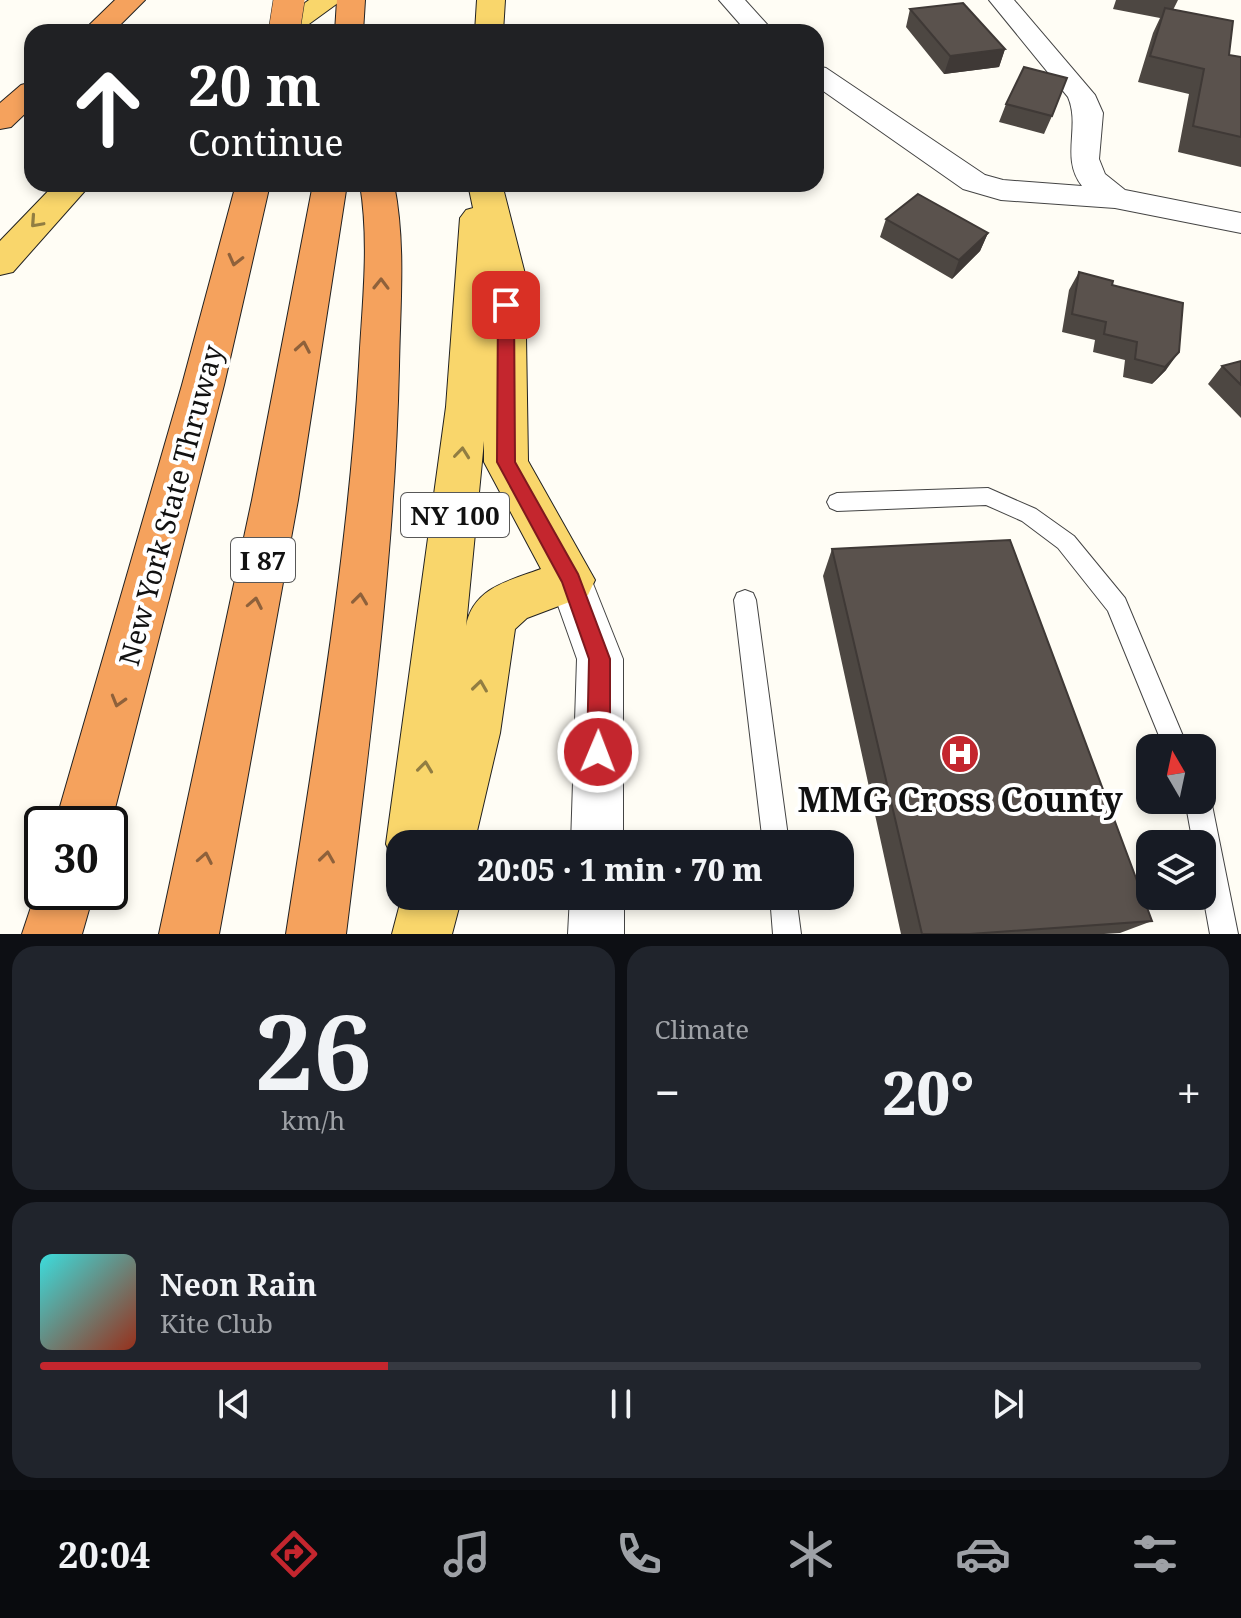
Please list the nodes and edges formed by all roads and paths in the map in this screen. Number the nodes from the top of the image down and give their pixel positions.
1 (131, 0) edge
2 (289, 0) edge
3 (328, 0) edge
4 (351, 0) edge
5 (491, 0) edge
6 (731, 0) edge
7 (1001, 0) edge
8 (105, 24) edge
9 (284, 24) edge
10 (294, 24) edge
11 (349, 24) edge
12 (490, 24) edge
13 (754, 24) edge
14 (824, 79) edge
15 (24, 98) edge
16 (0, 120) edge
17 (67, 192) edge
18 (251, 192) edge
19 (329, 192) edge
20 (379, 192) edge
21 (481, 192) edge
22 (484, 192) edge
23 (1115, 198) junction
24 (1241, 223) edge
25 (0, 263) edge
26 (837, 502) dead end
27 (571, 580) junction
28 (745, 600) dead end
29 (1170, 734) edge
30 (88, 806) edge
31 (1201, 814) edge
32 (417, 830) edge
33 (449, 830) edge
34 (597, 830) edge
35 (774, 830) edge
36 (59, 910) edge
37 (407, 910) edge
38 (428, 910) edge
39 (597, 910) edge
40 (784, 910) edge
41 (52, 934) edge
42 (189, 934) edge
43 (316, 934) edge
44 (404, 934) edge
45 (422, 934) edge
46 (596, 934) edge
47 (787, 934) edge
48 (1224, 934) edge

1 - 8 highway
2 - 9 highway, bridge
3 - 10 main road
4 - 11 highway
5 - 12 main road
6 - 13 street
7 - 23 street
14 - 23 street
15 - 16 highway
17 -> 25 main road
18 -> 30 highway, New York State Thruway
42 -> 19 highway, I 87
43 -> 20 highway
32 -> 21 main road, NY 100
22 - 27 main road
23 - 24 street
26 - 29 lane
33 -> 27 main road
27 - 34 street
28 - 35 lane
31 - 48 lane
36 - 41 highway
37 - 44 main road
38 - 45 main road
39 - 46 street
40 - 47 lane

